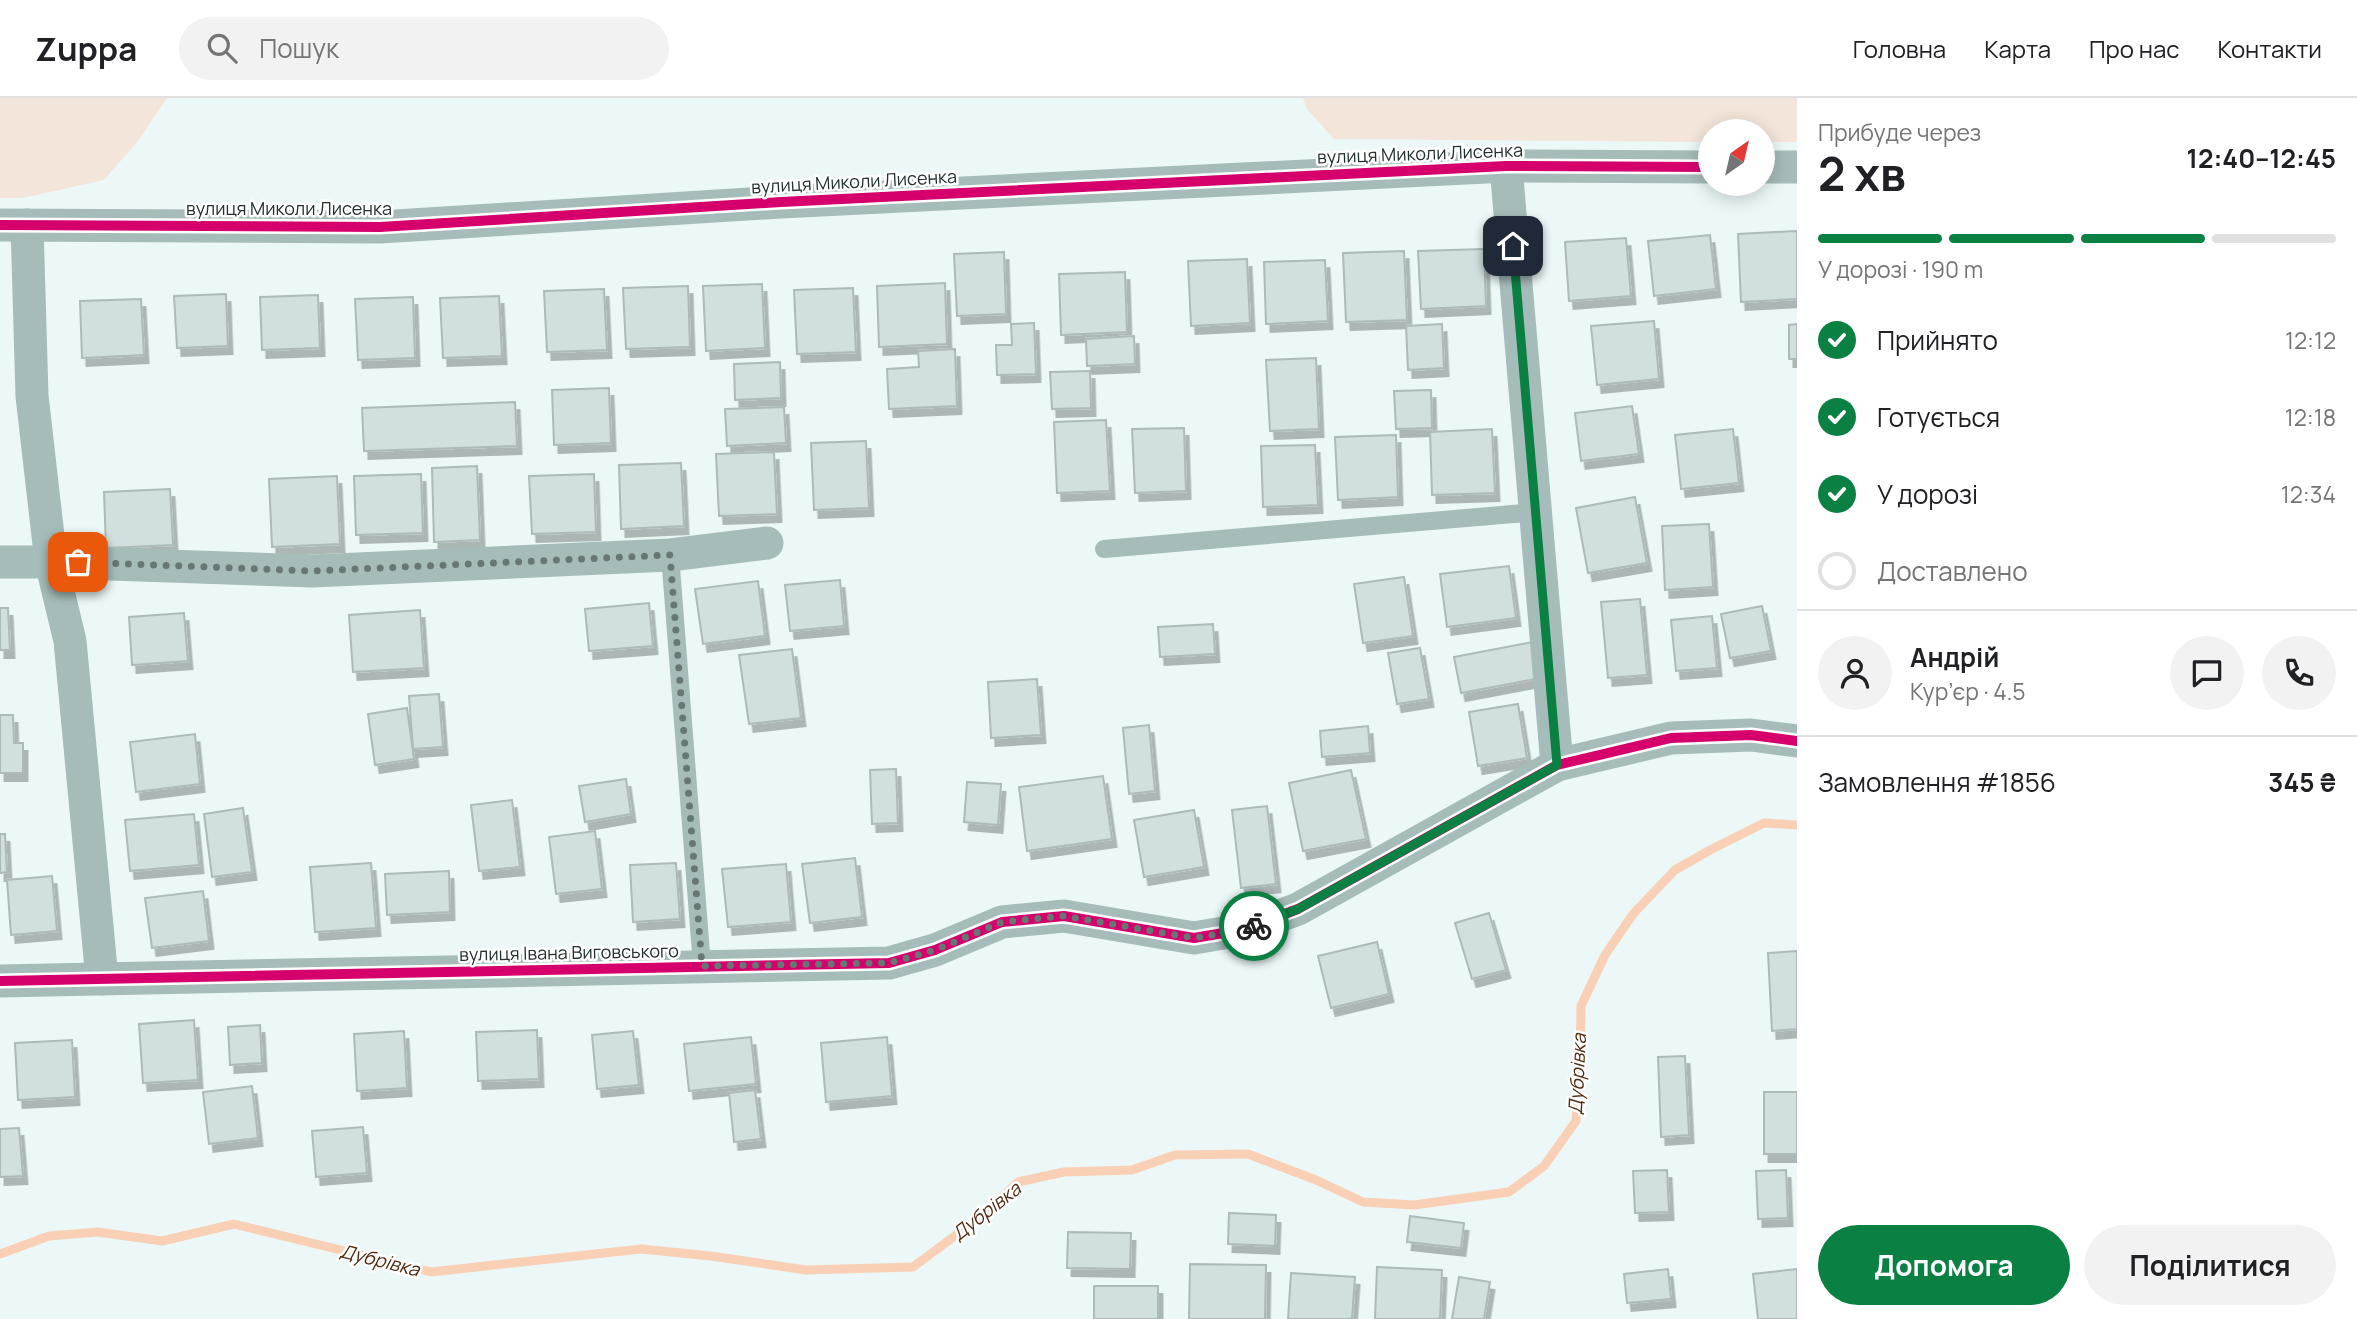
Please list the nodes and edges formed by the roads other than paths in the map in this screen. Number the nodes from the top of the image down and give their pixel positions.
1 (1506, 166) junction
2 (1698, 167) edge
3 (1775, 167) edge
4 (1797, 167) edge
5 (14, 225) edge
6 (1536, 512) junction
7 (767, 543) dead end
8 (1104, 549) dead end
9 (670, 555) junction
10 (0, 562) edge
11 (51, 562) junction
12 (1797, 741) edge
13 (1557, 765) junction
14 (702, 966) junction
15 (102, 979) junction
16 (0, 981) edge

1 - 2 street, вулиця Миколи Лисенка
1 - 5 street, вулиця Миколи Лисенка
1 - 6 street
3 - 4 street
5 - 11 street
6 - 8 lane
6 - 13 street
7 - 9 street
9 - 11 street
9 - 14 lane
10 - 11 street
11 - 15 street
12 - 13 street, вулиця Івана Виговського
13 - 14 street, вулиця Івана Виговського
14 - 15 street, вулиця Івана Виговського
15 - 16 street, вулиця Івана Виговського

